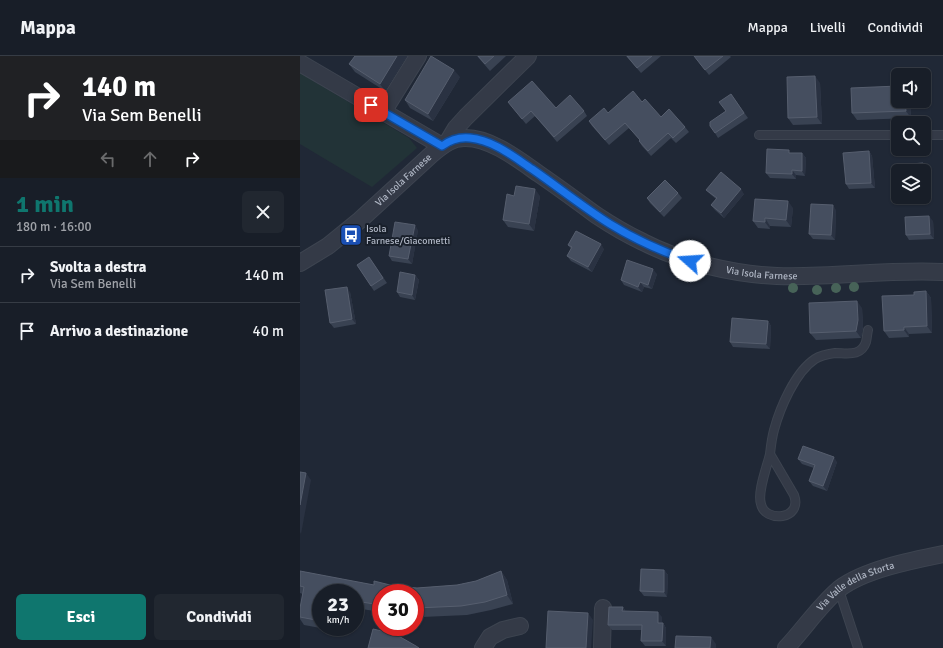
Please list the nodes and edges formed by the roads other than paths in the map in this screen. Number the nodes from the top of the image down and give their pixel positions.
1 (418, 56) edge
2 (528, 56) edge
3 (300, 63) edge
4 (383, 112) junction
5 (759, 135) dead end
6 (943, 135) edge
7 (891, 136) edge
8 (931, 136) edge
9 (444, 144) junction
10 (300, 263) edge
11 (943, 272) edge
12 (868, 330) dead end
13 (770, 454) junction
14 (943, 554) edge
15 (838, 590) junction
16 (602, 608) dead end
17 (520, 626) dead end
18 (483, 648) edge
19 (602, 648) edge
20 (786, 648) edge
21 (858, 648) edge

1 - 4 street
2 - 9 street
3 - 4 street
4 - 9 street
5 - 7 lane
6 - 8 lane
9 - 10 street, Via Isola Farnese
9 - 11 street, Via Isola Farnese
12 - 13 lane
13 - 13 lane
14 - 15 street, Via Valle della Storta
15 - 20 street, Via Valle della Storta
15 - 21 lane
16 - 19 street
17 - 18 street

